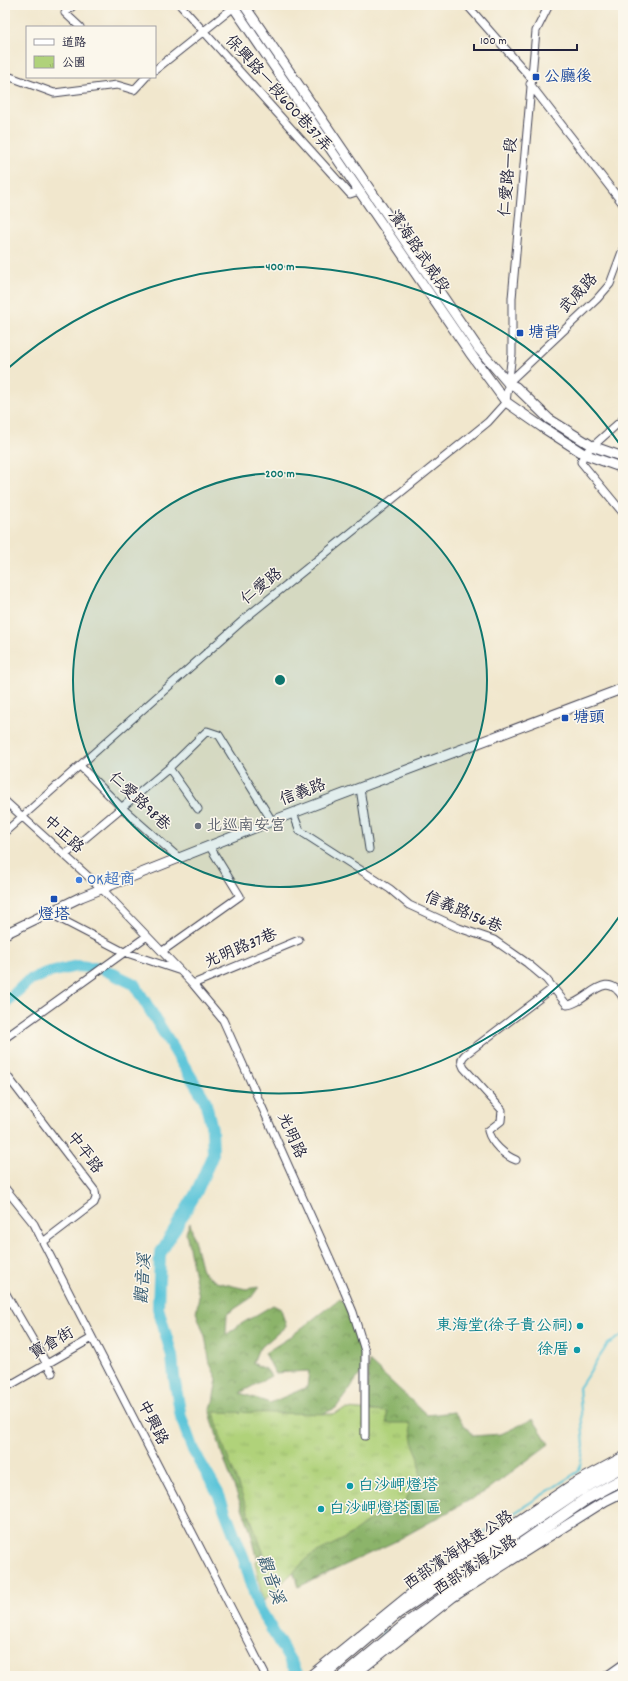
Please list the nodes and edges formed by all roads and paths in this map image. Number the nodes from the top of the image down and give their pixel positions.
1 (74, 5) edge
2 (180, 5) edge
3 (244, 5) edge
4 (467, 5) edge
5 (549, 5) edge
6 (233, 6) edge
7 (79, 26) edge
8 (203, 32) junction
9 (156, 69) edge
10 (5, 75) edge
11 (140, 79) edge
12 (531, 81) junction
13 (359, 191) junction
14 (623, 204) edge
15 (623, 249) edge
16 (508, 383) junction
17 (506, 402) junction
18 (623, 419) edge
19 (592, 446) junction
20 (584, 454) junction
21 (623, 457) edge
22 (623, 468) edge
23 (623, 513) edge
24 (621, 690) edge
25 (80, 766) junction
26 (169, 768) junction
27 (360, 788) junction
28 (5, 801) edge
29 (122, 808) junction
30 (198, 809) dead end
31 (293, 813) junction
32 (22, 817) junction
33 (272, 821) junction
34 (5, 832) edge
35 (210, 847) junction
36 (369, 849) dead end
37 (65, 855) junction
38 (180, 859) junction
39 (102, 889) junction
40 (49, 913) junction
41 (5, 934) edge
42 (148, 936) junction
43 (299, 940) dead end
44 (164, 950) dead end
45 (124, 952) junction
46 (179, 971) junction
47 (193, 984) junction
48 (554, 988) junction
49 (623, 998) edge
50 (5, 1038) edge
51 (5, 1072) edge
52 (516, 1160) dead end
53 (5, 1188) edge
54 (43, 1242) junction
55 (5, 1292) edge
56 (92, 1338) junction
57 (46, 1364) junction
58 (52, 1373) dead end
59 (5, 1388) edge
60 (365, 1436) dead end
61 (623, 1457) edge
62 (623, 1466) edge
63 (623, 1479) edge
64 (623, 1492) edge
65 (495, 1541) junction
66 (511, 1556) junction
67 (623, 1664) edge
68 (266, 1676) edge
69 (310, 1676) edge
70 (322, 1676) edge
71 (344, 1676) edge
72 (353, 1676) edge
73 (606, 1676) edge

1 - 7 street
2 - 8 street, 保興路一段600巷37弄
3 - 16 main road, 濱海路武威段
4 - 12 street
5 - 12 street, 仁愛路一段
6 - 8 street
6 - 13 main road, 濱海路武威段
8 - 9 street
8 - 13 street, 保興路一段600巷37弄
10 - 11 street
12 - 14 street
12 - 16 street, 仁愛路一段
13 - 17 main road, 濱海路武威段
15 - 16 street, 武威路
16 - 17 street
16 - 19 main road, 濱海路武威段
17 - 20 main road, 濱海路武威段
17 - 25 street, 仁愛路
18 - 19 street
19 - 20 street
19 - 21 main road, 濱海路武威段
20 - 22 main road, 濱海路武威段
20 - 23 street
24 - 27 main road, 信義路
25 - 29 street, 仁愛路98巷
25 - 32 street, 仁愛路
26 - 29 street
26 - 30 street
26 - 33 street
27 - 31 main road, 信義路
27 - 36 street
28 - 32 street, 中正路
29 - 37 street
29 - 38 street, 仁愛路98巷
31 - 33 main road, 信義路
31 - 48 street, 信義路156巷
32 - 34 street, 仁愛路
32 - 37 street, 中正路
33 - 35 main road, 信義路
35 - 38 main road, 信義路
35 - 44 street
37 - 39 street, 中正路
38 - 39 main road, 信義路
39 - 40 main road, 信義路
39 - 42 street, 光明路
40 - 41 main road, 信義路
40 - 45 street
42 - 45 street
42 - 46 street, 光明路
43 - 47 street, 光明路37巷
45 - 46 street
45 - 50 street
46 - 47 street, 光明路
47 - 60 street, 光明路
48 - 49 street, 信義路156巷
48 - 52 street
51 - 54 street, 中平路
53 - 54 street, 中興路
54 - 56 street, 中興路
55 - 57 street
56 - 57 street, 寶倉街
56 - 68 street, 中興路
57 - 58 street
57 - 59 street, 寶倉街
61 - 65 main road, 西部濱海公路
62 - 65 highway, 西部濱海快速公路
63 - 66 highway, 西部濱海快速公路
64 - 66 main road, 西部濱海公路
65 - 69 main road, 西部濱海公路
65 - 70 highway, 西部濱海快速公路
66 - 71 highway, 西部濱海快速公路
66 - 72 main road, 西部濱海公路
67 - 73 street

